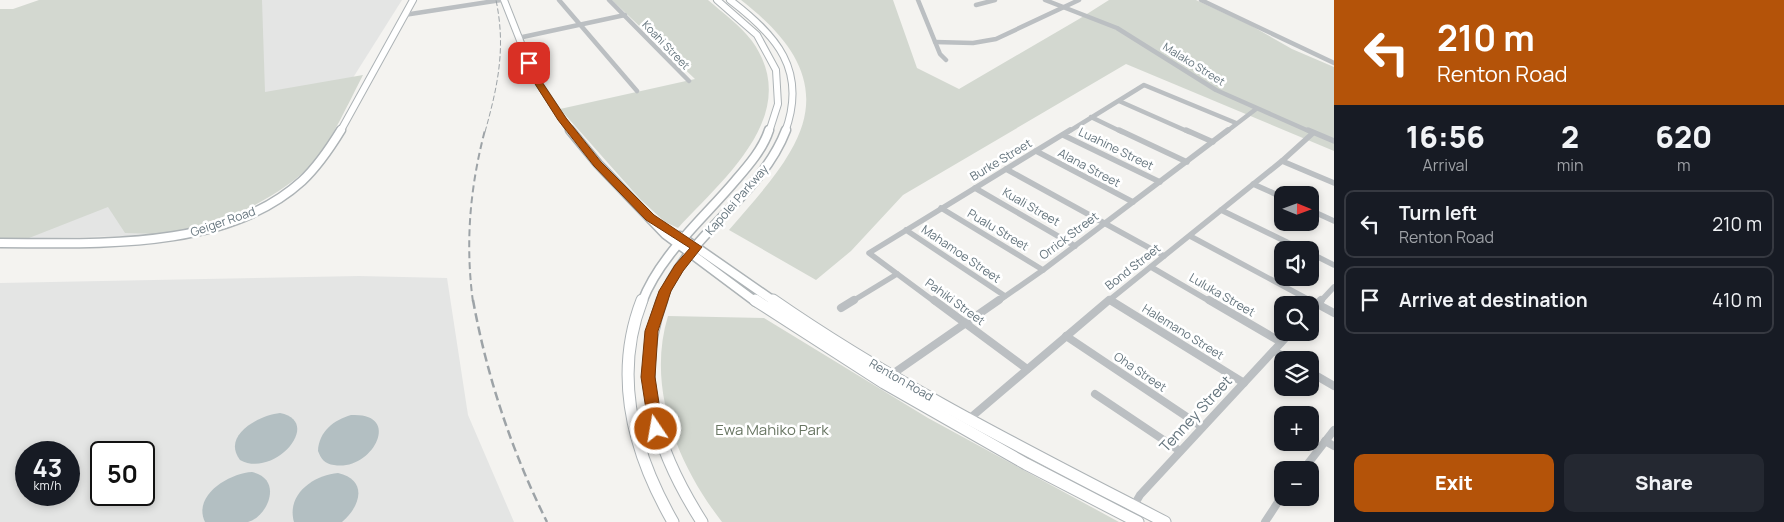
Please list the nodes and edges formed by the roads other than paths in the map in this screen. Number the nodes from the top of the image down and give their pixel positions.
1 (413, 0) edge
2 (502, 0) edge
3 (559, 0) edge
4 (608, 0) edge
5 (717, 0) edge
6 (730, 0) edge
7 (918, 0) edge
8 (995, 0) edge
9 (1045, 0) edge
10 (1079, 0) edge
11 (1201, 0) edge
12 (976, 6) dead end
13 (1063, 7) junction
14 (404, 15) junction
15 (625, 15) junction
16 (582, 25) junction
17 (518, 38) junction
18 (935, 42) junction
19 (946, 60) dead end
20 (1334, 63) edge
21 (689, 81) dead end
22 (637, 91) dead end
23 (1119, 100) junction
24 (1256, 109) junction
25 (1091, 117) junction
26 (1236, 123) junction
27 (1313, 133) junction
28 (1063, 135) junction
29 (1334, 141) edge
30 (1213, 142) junction
31 (1036, 151) junction
32 (1282, 161) junction
33 (1187, 162) junction
34 (1006, 169) junction
35 (1160, 182) junction
36 (1334, 183) edge
37 (1253, 184) junction
38 (975, 188) junction
39 (1274, 193) edge
40 (1133, 202) junction
41 (941, 208) junction
42 (1221, 210) junction
43 (1319, 214) edge
44 (650, 218) joint
45 (1334, 221) edge
46 (1104, 224) junction
47 (906, 230) junction
48 (1190, 236) junction
49 (681, 241) junction
50 (1285, 241) edge
51 (0, 243) edge
52 (1075, 246) junction
53 (694, 250) junction
54 (869, 253) joint
55 (1164, 256) junction
56 (1319, 258) edge
57 (1334, 265) edge
58 (717, 267) junction
59 (1151, 267) junction
60 (1043, 270) junction
61 (897, 274) junction
62 (1334, 287) edge
63 (760, 290) junction
64 (1005, 296) junction
65 (1303, 296) edge
66 (751, 298) junction
67 (1109, 300) junction
68 (1319, 303) edge
69 (1319, 305) edge
70 (841, 308) dead end
71 (1334, 313) edge
72 (966, 324) junction
73 (1066, 336) junction
74 (1281, 342) joint
75 (1274, 350) joint
76 (1027, 368) junction
77 (891, 375) junction
78 (1319, 377) edge
79 (1244, 383) junction
80 (1334, 386) edge
81 (1095, 394) dead end
82 (969, 419) junction
83 (1202, 428) junction
84 (1334, 430) edge
85 (1325, 441) junction
86 (1334, 446) edge
87 (1180, 451) junction
88 (1310, 461) edge
89 (1133, 505) junction
90 (1275, 506) edge
91 (1135, 520) edge
92 (672, 522) edge
93 (702, 522) edge
94 (1165, 522) edge
95 (1265, 522) edge

1 - 14 main road, Geiger Road
2 - 14 street
2 - 17 main road, Renton Road
3 - 16 street
4 - 15 street, Koahi Street
5 - 49 main road, Kapolei Parkway
6 - 53 main road, Kapolei Parkway
7 - 18 street
8 - 12 street
9 - 13 street, Malako Street
10 - 13 street
11 - 20 street
13 - 18 street
13 - 24 street, Malako Street
14 - 51 main road, Geiger Road
15 - 16 street
15 - 21 street, Koahi Street
16 - 17 street
16 - 22 street
17 - 44 main road, Renton Road
18 - 19 street
23 - 25 street, Burke Street
23 - 26 street, Burke Street
23 - 30 street
24 - 26 street, Orrick Street
24 - 27 street, Malako Street
25 - 28 street, Burke Street
25 - 33 street
26 - 30 street, Orrick Street
27 - 29 street, Malako Street
27 - 32 street, Bond Street
28 - 31 street, Burke Street
28 - 35 street, Luahine Street
30 - 33 street, Orrick Street
31 - 34 street, Burke Street
31 - 40 street, Alana Street
32 - 36 street
32 - 37 street, Bond Street
33 - 35 street, Orrick Street
34 - 38 street, Burke Street
34 - 46 street
35 - 40 street, Orrick Street
37 - 39 street
37 - 42 street, Bond Street
38 - 41 street, Burke Street
38 - 52 street, Kuali Street
40 - 46 street, Orrick Street
41 - 47 street, Burke Street
41 - 60 street, Pualu Street
42 - 48 street, Bond Street
42 - 50 street
43 - 45 street
44 - 49 street, Renton Road
46 - 52 street, Orrick Street
46 - 55 street
47 - 54 street, Burke Street
47 - 64 street, Mahamoe Street
48 - 55 street, Bond Street
48 - 65 street
49 - 53 main road, Renton Road
49 - 92 main road, Kapolei Parkway
52 - 60 street, Orrick Street
53 - 58 main road, Renton Road
53 - 93 main road, Kapolei Parkway
54 - 61 street, Pahiki Street
55 - 59 street, Bond Street
56 - 57 street
58 - 63 main road, Renton Road
58 - 66 main road, Renton Road
59 - 67 street, Bond Street
59 - 74 street, Luluka Street
60 - 64 street, Orrick Street
61 - 70 street
61 - 72 street, Pahiki Street
62 - 68 street
63 - 66 main road
63 - 77 main road, Renton Road
64 - 72 street, Orrick Street
66 - 91 street, Renton Road
67 - 73 street, Bond Street
67 - 79 street, Halemano Street
69 - 71 street
72 - 76 street, Pahiki Street
72 - 77 street, Orrick Street
73 - 76 street, Bond Street
73 - 83 street, Oha Street
74 - 75 street, Tenney Street
75 - 79 street, Tenney Street
76 - 82 street, Bond Street
77 - 82 main road, Renton Road
78 - 80 street
79 - 83 street, Tenney Street
81 - 87 street
82 - 89 main road, Renton Road
83 - 87 street, Tenney Street
84 - 85 street
85 - 86 street
85 - 88 street
87 - 89 street, Tenney Street
89 - 91 street
89 - 94 main road, Renton Road
90 - 95 street

